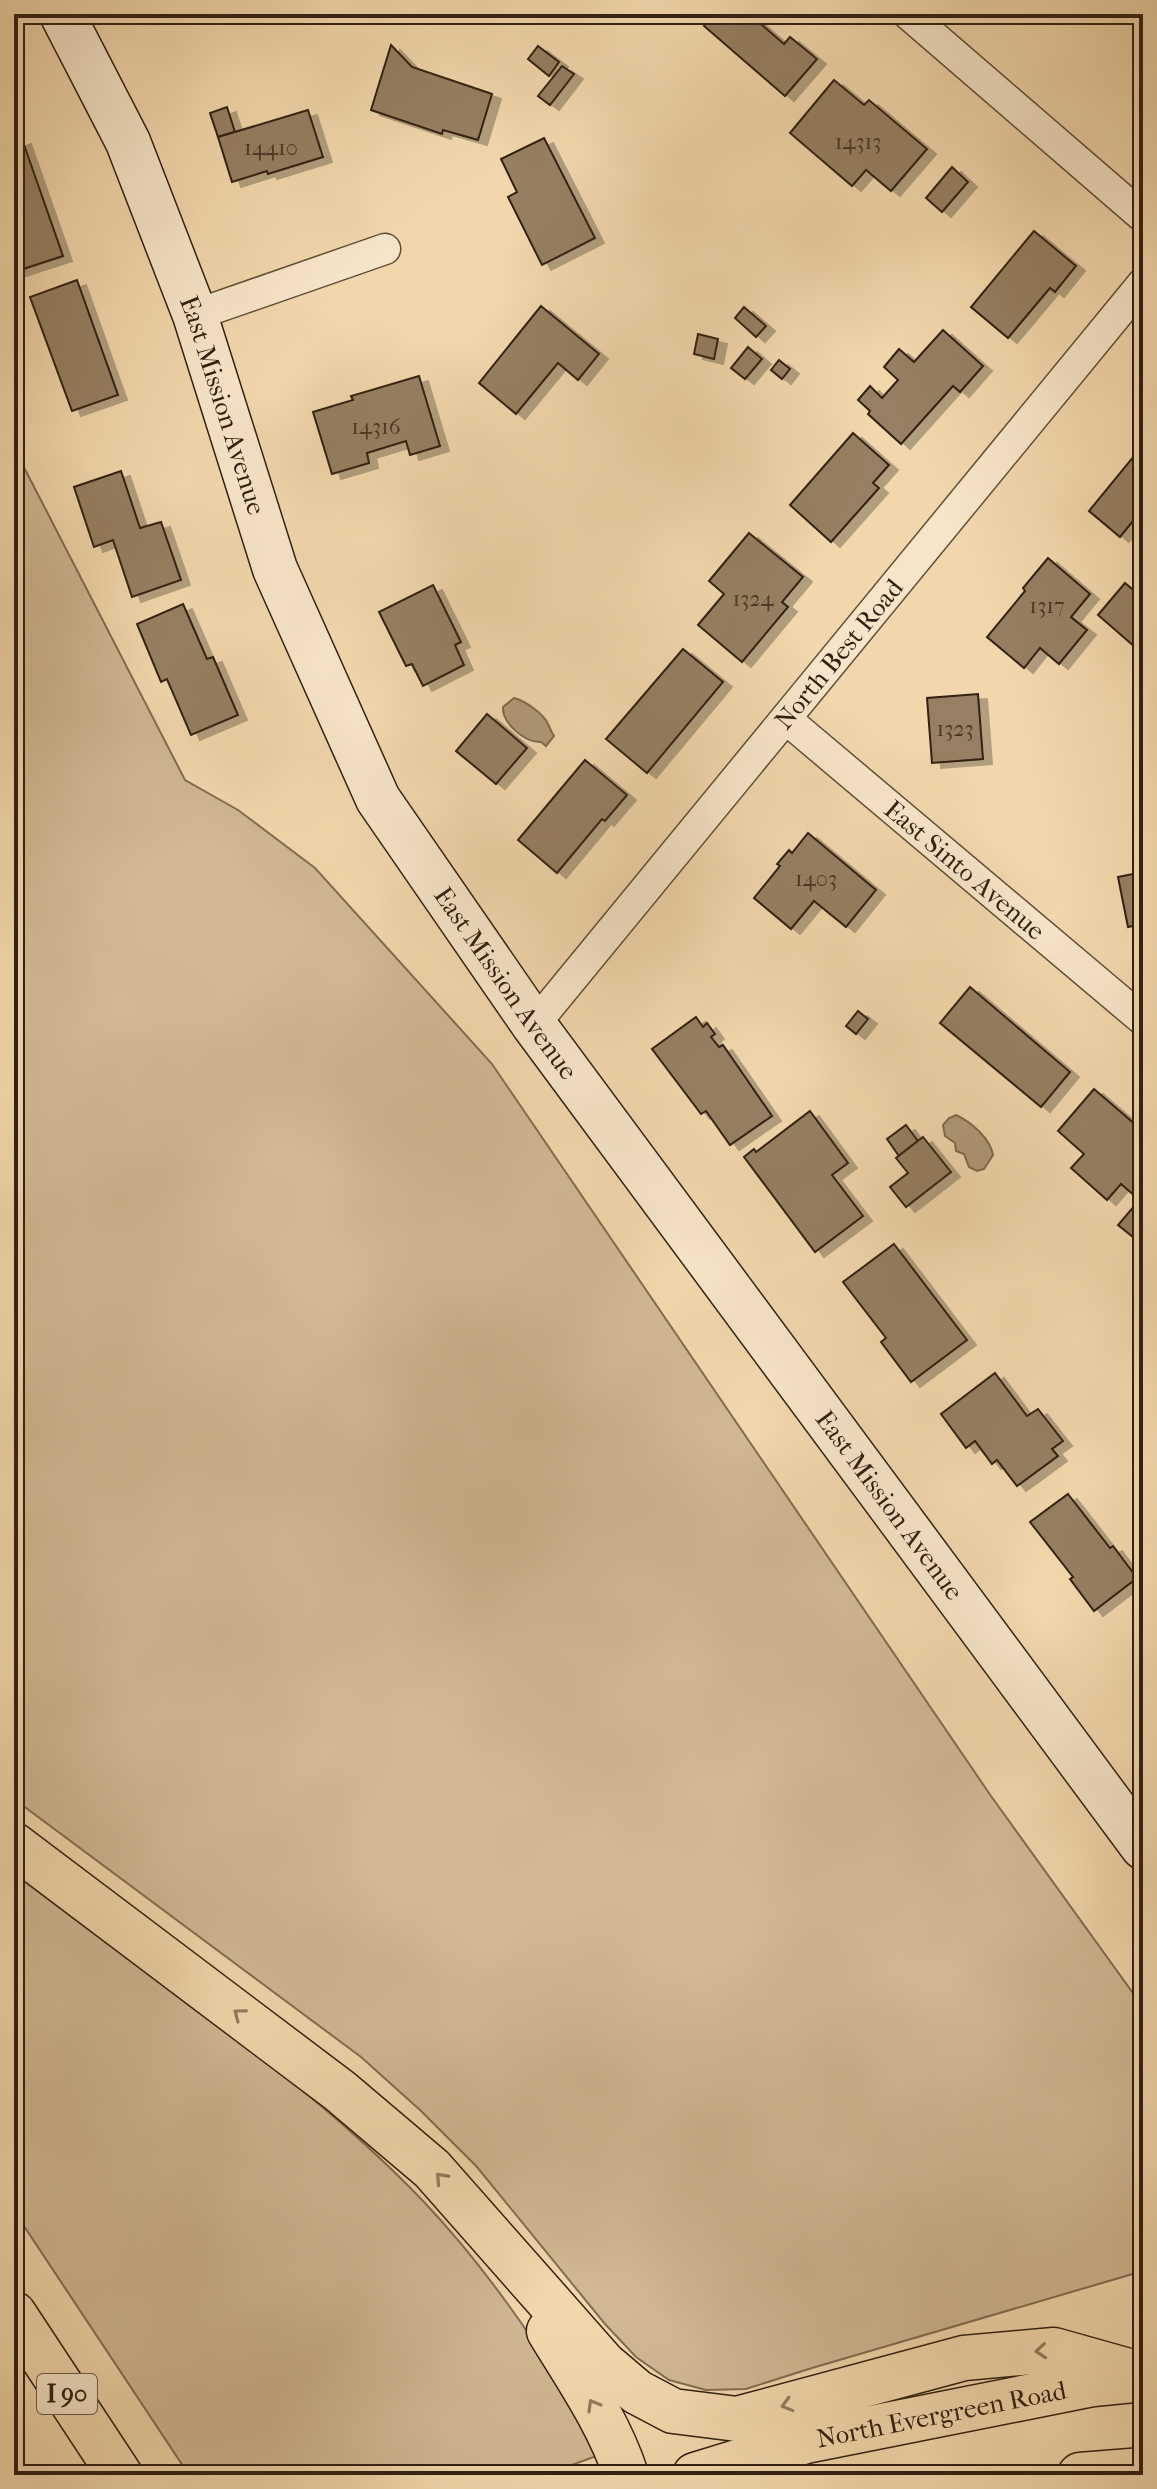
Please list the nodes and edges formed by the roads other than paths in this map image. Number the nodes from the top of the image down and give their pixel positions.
1 (62, 14) edge
2 (908, 14) edge
3 (1143, 217) edge
4 (385, 249) dead end
5 (1143, 283) edge
6 (195, 315) junction
7 (786, 719) junction
8 (1143, 1020) edge
9 (534, 1025) junction
10 (14, 1845) edge
11 (1143, 1847) edge
12 (493, 2236) junction
13 (14, 2314) edge
14 (1143, 2377) edge
15 (1143, 2470) edge
16 (120, 2475) edge
17 (626, 2475) edge
18 (695, 2475) edge
19 (1080, 2475) edge

1 - 6 street, East Mission Avenue
2 - 3 street
4 - 6 street
5 - 7 street, North Best Road
6 - 9 street, East Mission Avenue
7 - 8 street, East Sinto Avenue
7 - 9 street, North Best Road
9 - 11 street, East Mission Avenue
12 -> 10 main road
14 -> 12 main road
17 -> 12 main road
13 - 16 main road, I 90
14 - 18 main road, North Evergreen Road
15 - 19 main road

